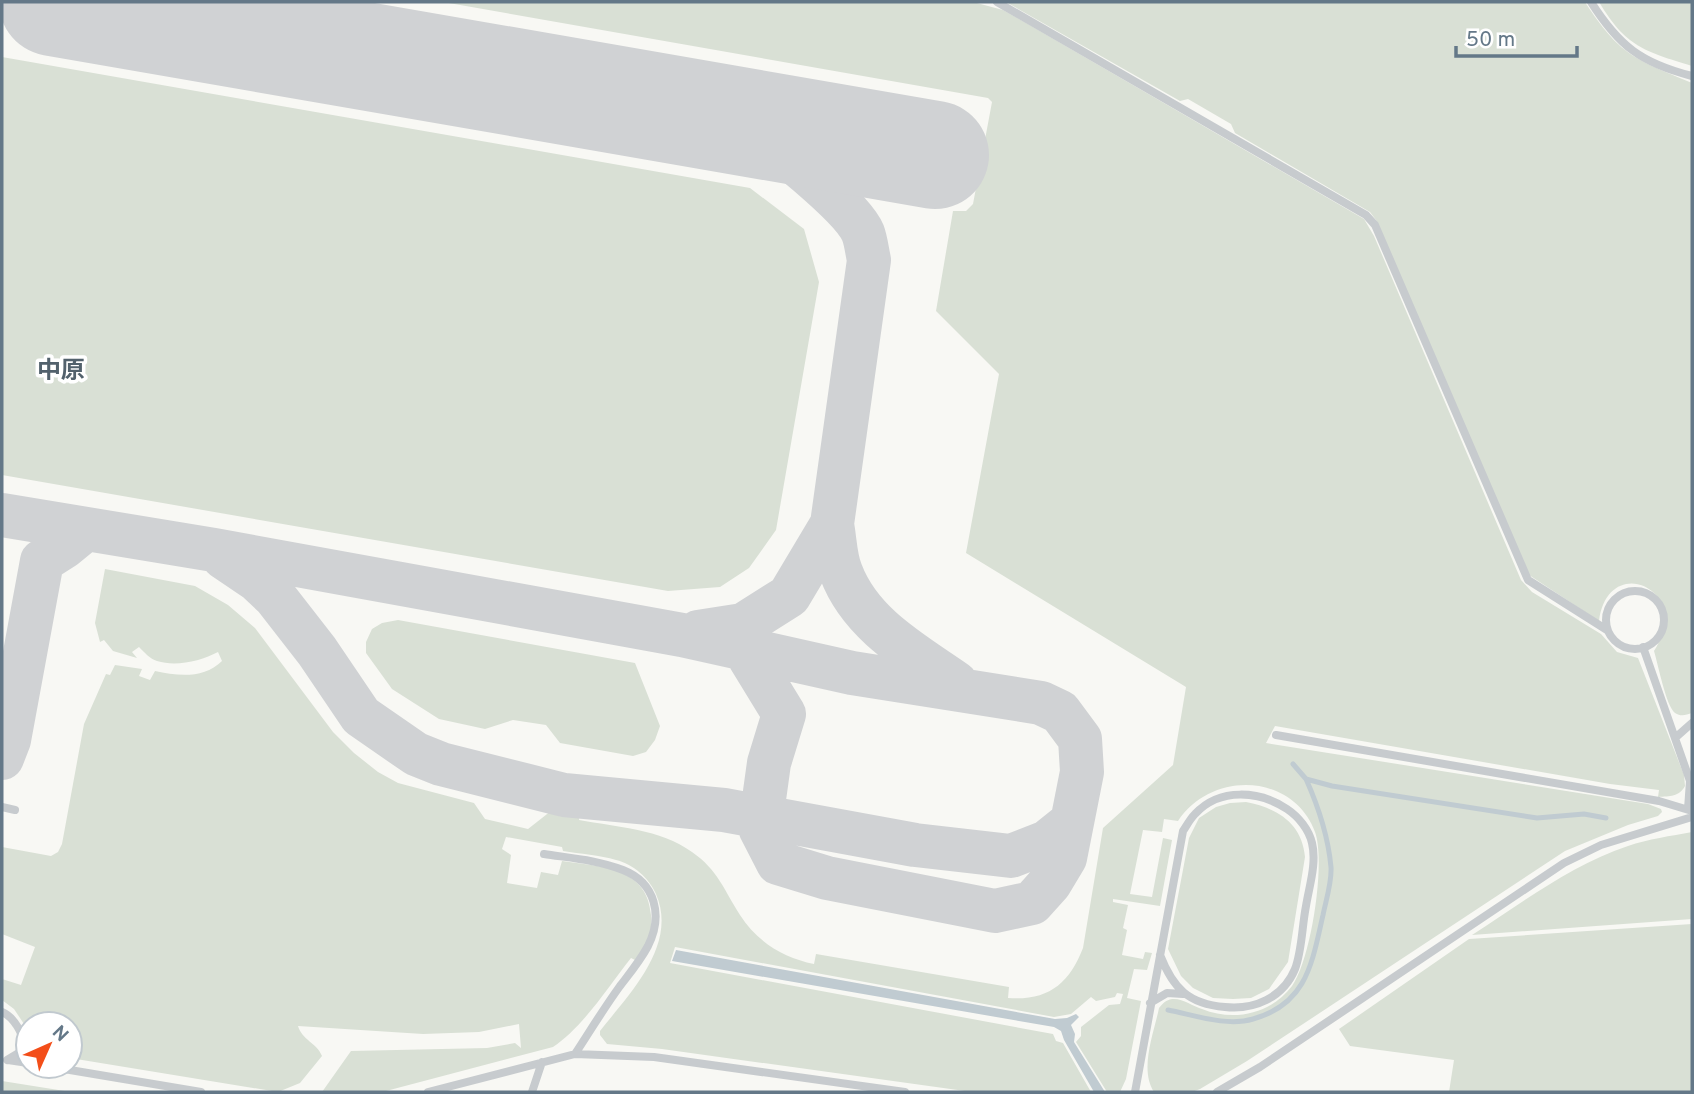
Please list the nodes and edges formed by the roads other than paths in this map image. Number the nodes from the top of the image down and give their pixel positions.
1 (997, 2) edge
2 (1591, 2) edge
3 (1692, 76) edge
4 (1607, 630) junction
5 (1643, 648) junction
6 (1692, 723) edge
7 (1276, 735) dead end
8 (1675, 738) junction
9 (2, 807) edge
10 (16, 810) dead end
11 (1691, 812) edge
12 (544, 854) dead end
13 (1160, 955) junction
14 (1183, 994) junction
15 (1150, 1003) junction
16 (575, 1054) junction
17 (542, 1062) junction
18 (84, 1072) edge
19 (201, 1092) edge
20 (428, 1092) edge
21 (532, 1092) edge
22 (905, 1092) edge
23 (1135, 1092) edge
24 (1217, 1092) edge

1 - 4 lane
2 - 3 lane
4 - 5 lane
4 - 5 lane
5 - 8 lane
6 - 8 lane
7 - 11 lane
8 - 11 lane
9 - 10 lane
11 - 24 lane
12 - 16 lane
13 - 14 lane
13 - 14 lane
13 - 15 lane
14 - 15 lane
15 - 23 lane
16 - 17 lane
16 - 22 lane
17 - 20 lane
17 - 21 lane
18 - 19 lane

